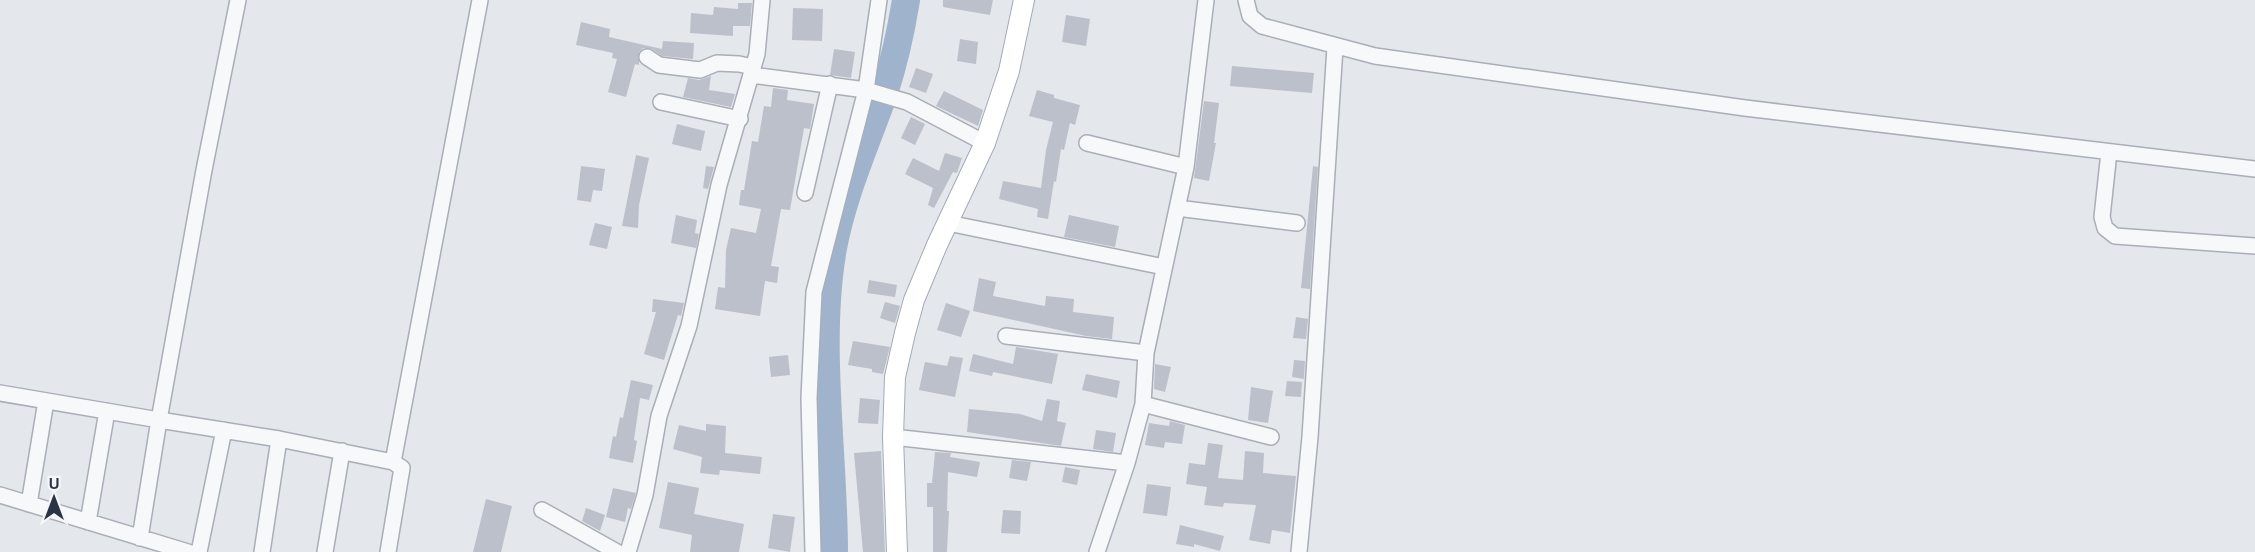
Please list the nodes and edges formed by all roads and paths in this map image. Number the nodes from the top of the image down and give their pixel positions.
1 (238, 0) edge
2 (480, 0) edge
3 (762, 0) edge
4 (879, 0) edge
5 (1024, 0) edge
6 (1206, 0) edge
7 (1246, 0) edge
8 (1339, 48) junction
9 (646, 57) dead end
10 (752, 71) junction
11 (830, 84) junction
12 (868, 91) junction
13 (662, 102) dead end
14 (740, 119) junction
15 (985, 143) junction
16 (1087, 143) dead end
17 (2109, 152) junction
18 (1186, 167) junction
19 (2255, 169) edge
20 (805, 192) dead end
21 (1177, 208) junction
22 (948, 223) junction
23 (1297, 223) dead end
24 (2255, 246) edge
25 (1164, 267) junction
26 (1006, 336) dead end
27 (1146, 353) junction
28 (0, 393) edge
29 (46, 401) junction
30 (1143, 404) junction
31 (108, 411) junction
32 (159, 420) junction
33 (224, 430) junction
34 (893, 437) junction
35 (1271, 437) dead end
36 (279, 438) junction
37 (342, 451) junction
38 (393, 462) junction
39 (1127, 463) junction
40 (0, 495) edge
41 (29, 504) junction
42 (542, 510) dead end
43 (88, 522) junction
44 (140, 538) junction
45 (188, 552) edge
46 (199, 552) edge
47 (262, 552) edge
48 (325, 552) edge
49 (388, 552) edge
50 (616, 552) edge
51 (628, 552) edge
52 (813, 552) edge
53 (897, 552) edge
54 (1098, 552) edge
55 (1299, 552) edge

1 - 32 street
2 - 38 street
3 - 10 street
4 - 12 street
5 - 15 main road
6 - 18 street
7 - 8 street
8 - 17 street
8 - 55 street
9 - 10 street
10 - 11 street
10 - 14 street
11 - 12 street
11 - 20 street
12 - 15 street
12 - 52 street
13 - 14 street
14 - 51 street
15 - 22 main road
16 - 18 street
17 - 19 street
17 - 24 street
18 - 21 street
21 - 23 street
21 - 25 street
22 - 25 street
22 - 34 main road
25 - 27 street
26 - 27 street
27 - 30 street
28 - 29 street
29 - 31 street
29 - 41 street
30 - 35 street
30 - 39 street
31 - 32 street
31 - 43 street
32 - 33 street
32 - 44 street
33 - 36 street
33 - 46 street
34 - 39 street
34 - 53 main road
36 - 37 street
36 - 47 street
37 - 38 street
37 - 48 street
38 - 49 street
39 - 54 street
40 - 41 street
41 - 43 street
42 - 50 street
43 - 44 street
44 - 45 street

